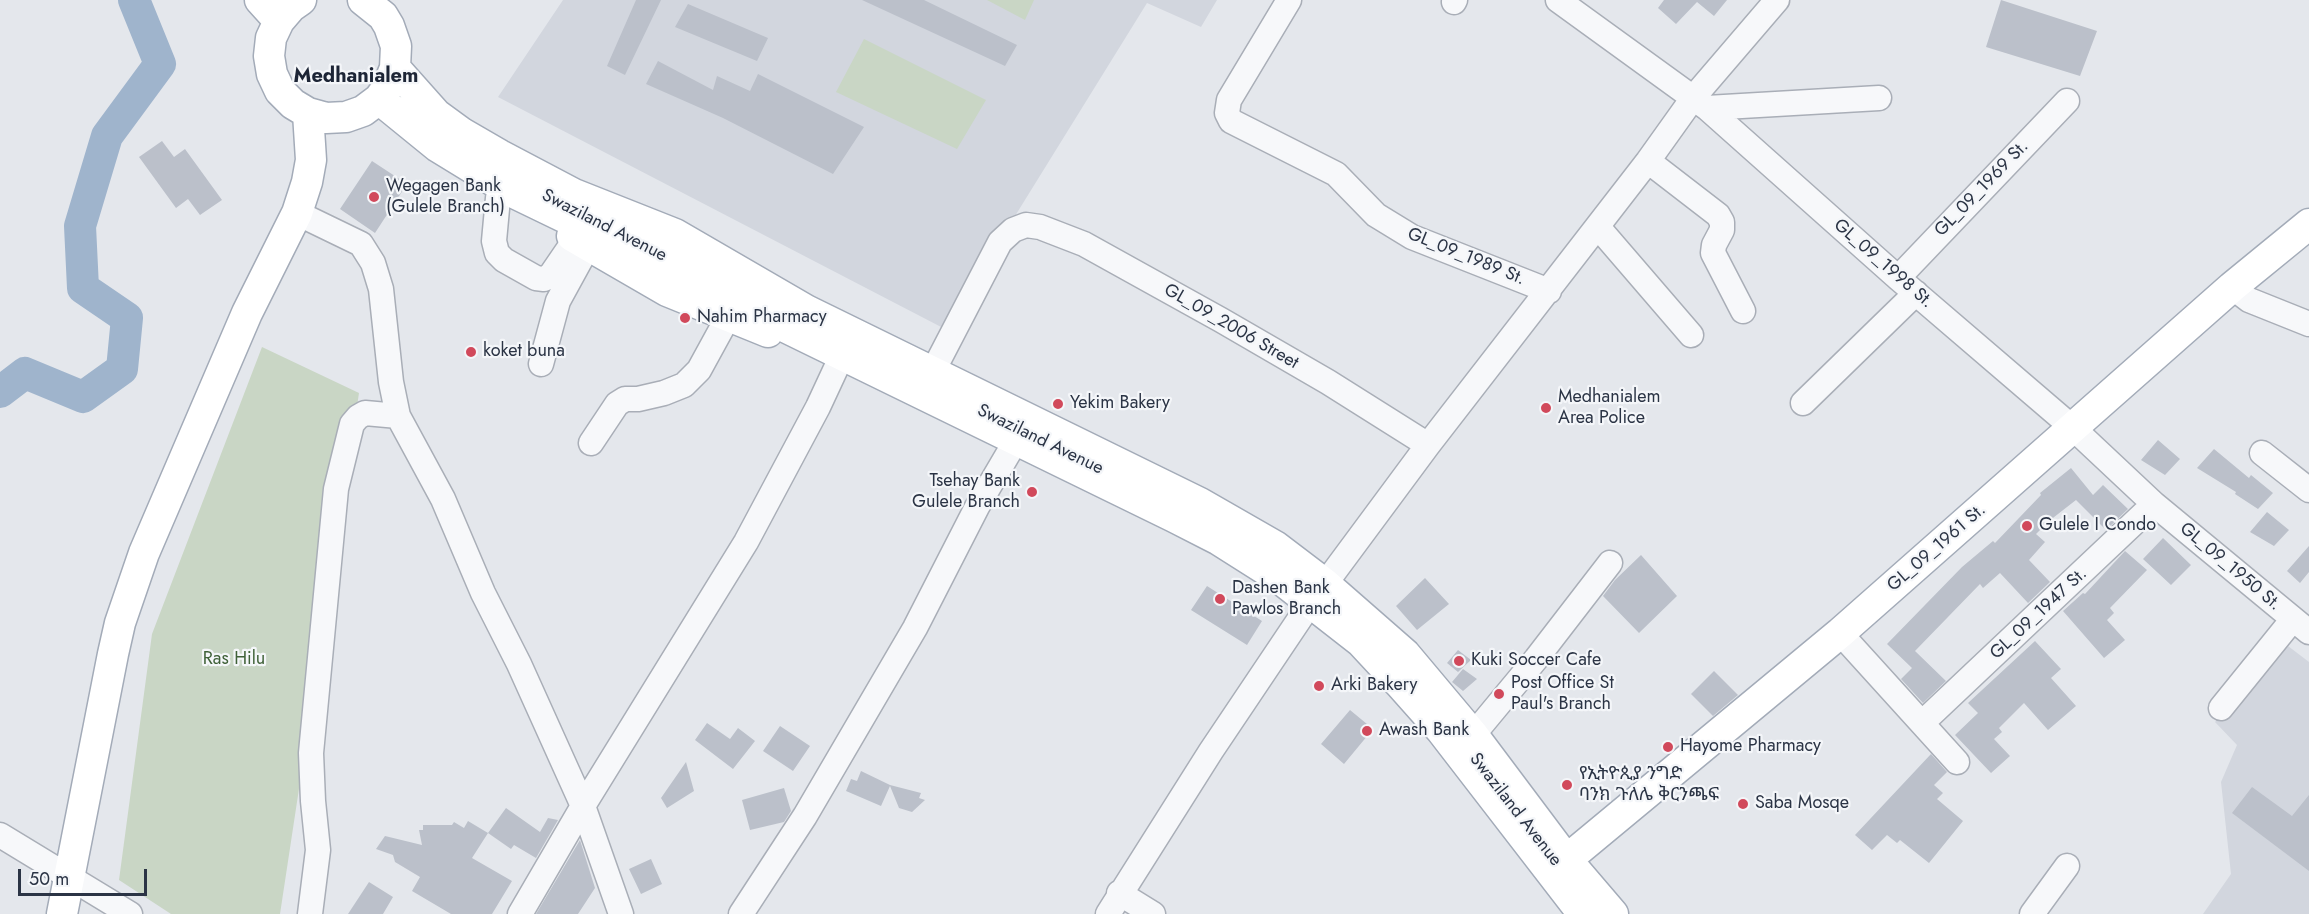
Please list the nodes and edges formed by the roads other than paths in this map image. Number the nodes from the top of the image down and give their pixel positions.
1 (1289, 0) edge
2 (1558, 0) edge
3 (1777, 0) edge
4 (288, 4) edge
5 (376, 5) edge
6 (381, 92) junction
7 (1879, 98) dead end
8 (2067, 101) dead end
9 (1700, 103) junction
10 (308, 113) junction
11 (1648, 161) junction
12 (498, 198) junction
13 (297, 213) junction
14 (2309, 224) edge
15 (1598, 227) junction
16 (582, 242) junction
17 (1907, 285) junction
18 (2232, 287) junction
19 (1549, 291) junction
20 (1743, 311) dead end
21 (728, 317) junction
22 (2309, 324) edge
23 (1691, 334) dead end
24 (541, 364) dead end
25 (838, 364) junction
26 (932, 373) junction
27 (1803, 403) dead end
28 (398, 416) junction
29 (2073, 428) junction
30 (591, 443) dead end
31 (1428, 445) junction
32 (1011, 448) junction
33 (2262, 453) dead end
34 (2309, 490) edge
35 (2154, 504) junction
36 (1610, 562) dead end
37 (1315, 598) junction
38 (2301, 626) edge
39 (1840, 633) junction
40 (2221, 708) dead end
41 (1922, 723) junction
42 (1473, 735) junction
43 (1957, 762) dead end
44 (583, 806) junction
45 (2, 840) edge
46 (2067, 866) dead end
47 (1554, 870) junction
48 (70, 876) junction
49 (1113, 904) edge
50 (62, 914) edge
51 (129, 914) edge
52 (310, 914) edge
53 (520, 914) edge
54 (621, 914) edge
55 (741, 914) edge
56 (1153, 914) edge
57 (1566, 914) edge
58 (1583, 914) edge
59 (1598, 914) edge
60 (1613, 914) edge
61 (2032, 914) edge

1 - 19 street, GL_09_1989 St.
2 - 9 street, GL_09_1998 St.
3 - 9 street
4 - 10 main road
5 - 6 main road
6 - 10 main road
6 - 12 main road
6 - 26 main road
6 - 37 main road, Swaziland Avenue
7 - 9 street
8 - 17 street, GL_09_1969 St.
9 - 11 street
9 - 17 street, GL_09_1998 St.
10 - 13 main road
11 - 15 street
11 - 20 street
12 - 16 main road
12 - 16 street
13 - 28 street
13 - 48 main road
14 - 18 main road, GL_09_1961 St.
15 - 19 street
15 - 23 street
16 - 21 main road
16 - 24 street
17 - 27 street, GL_09_1969 St.
17 - 29 street, GL_09_1998 St.
18 - 22 street
18 - 29 main road, GL_09_1961 St.
19 - 31 street
21 - 25 main road
21 - 30 street
25 - 32 main road
25 - 44 street
26 - 31 street, GL_09_2006 Street
26 - 37 main road
28 - 44 street
28 - 52 street
29 - 35 street, GL_09_1950 St.
29 - 39 main road, GL_09_1961 St.
31 - 37 street
32 - 37 main road
32 - 55 street
33 - 34 street
35 - 38 street, GL_09_1950 St.
35 - 41 street, GL_09_1947 St.
36 - 42 street
37 - 42 main road
37 - 47 main road, Swaziland Avenue
37 - 49 street
38 - 40 street
39 - 41 street
39 - 47 main road, GL_09_1961 St.
41 - 43 street
42 - 47 main road
44 - 53 street
44 - 54 street
45 - 48 street
46 - 61 street
47 - 57 main road
47 - 58 main road, Swaziland Avenue
47 - 59 main road, Swaziland Avenue
47 - 60 main road
48 - 50 main road
48 - 51 street
49 - 56 street

